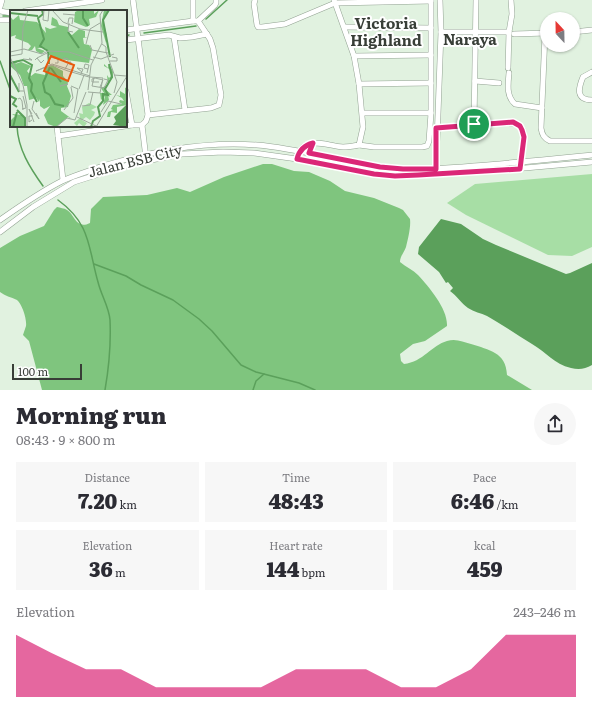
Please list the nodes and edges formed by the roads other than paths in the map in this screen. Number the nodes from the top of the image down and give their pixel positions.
1 (2, 0) edge
2 (102, 0) edge
3 (133, 0) edge
4 (193, 0) edge
5 (216, 0) edge
6 (255, 0) edge
7 (440, 0) edge
8 (476, 0) edge
9 (511, 0) edge
10 (431, 1) edge
11 (335, 2) edge
12 (0, 7) edge
13 (32, 10) edge
14 (0, 11) edge
15 (10, 13) edge
16 (195, 21) junction
17 (345, 27) junction
18 (136, 28) junction
19 (431, 28) junction
20 (127, 30) edge
21 (592, 30) edge
22 (580, 31) edge
23 (440, 32) junction
24 (475, 32) junction
25 (511, 33) junction
26 (207, 34) junction
27 (540, 34) edge
28 (174, 37) junction
29 (137, 38) junction
30 (127, 40) edge
31 (545, 52) edge
32 (431, 55) junction
33 (354, 56) junction
34 (592, 72) edge
35 (475, 81) junction
36 (431, 83) junction
37 (499, 83) dead end
38 (359, 84) junction
39 (127, 97) edge
40 (592, 100) edge
41 (542, 108) junction
42 (185, 110) junction
43 (363, 113) junction
44 (431, 114) junction
45 (148, 115) junction
46 (474, 124) junction
47 (132, 125) junction
48 (142, 125) junction
49 (127, 126) edge
50 (57, 127) edge
51 (112, 127) edge
52 (436, 128) junction
53 (93, 129) edge
54 (58, 136) junction
55 (592, 141) edge
56 (313, 143) junction
57 (359, 145) junction
58 (299, 151) junction
59 (309, 153) junction
60 (592, 155) edge
61 (146, 157) junction
62 (297, 159) junction
63 (592, 162) edge
64 (520, 163) junction
65 (436, 169) junction
66 (520, 169) junction
67 (63, 180) junction
68 (0, 220) edge
69 (0, 232) edge

1 - 12 street
2 - 13 street
3 - 18 street
4 - 16 street
5 - 16 street
6 - 11 street
7 - 23 street
8 - 24 street
9 - 25 street
10 - 11 street
10 - 19 street
11 - 17 street
14 - 15 street
16 - 18 street
16 - 26 street
17 - 19 street
17 - 33 street
18 - 20 street
18 - 29 street
19 - 32 street
21 - 22 street
23 - 24 street
23 - 52 street
24 - 25 street
24 - 35 street
25 - 27 street
25 - 41 street
26 - 28 street
26 - 42 street
28 - 29 street
28 - 42 street
29 - 30 street
29 - 45 street
31 - 41 street
32 - 33 street
32 - 36 street
33 - 38 street
34 - 40 street
35 - 37 street
35 - 46 street
36 - 38 street
36 - 44 street
38 - 43 street
39 - 47 street
41 - 55 street
42 - 45 street
43 - 44 street
43 - 57 street
44 - 57 street
45 - 48 street
46 - 52 street
46 - 64 street
47 - 48 street
47 - 49 street
48 - 61 street
50 - 54 street
51 - 53 street
52 - 65 street
53 - 54 street
54 - 67 street
56 - 57 street
56 - 58 street
56 - 59 street
58 - 59 street, Jalan BSB City
58 - 61 street, Jalan BSB City
58 - 62 street
59 - 65 street, Jalan BSB City
60 - 64 street, Jalan BSB City
61 - 62 street, Jalan BSB City
61 - 67 street, Jalan BSB City
61 - 69 street, Jalan BSB City
62 - 66 street, Jalan BSB City
63 - 66 street, Jalan BSB City
64 - 65 street, Jalan BSB City
64 - 66 street
67 - 68 street, Jalan BSB City

